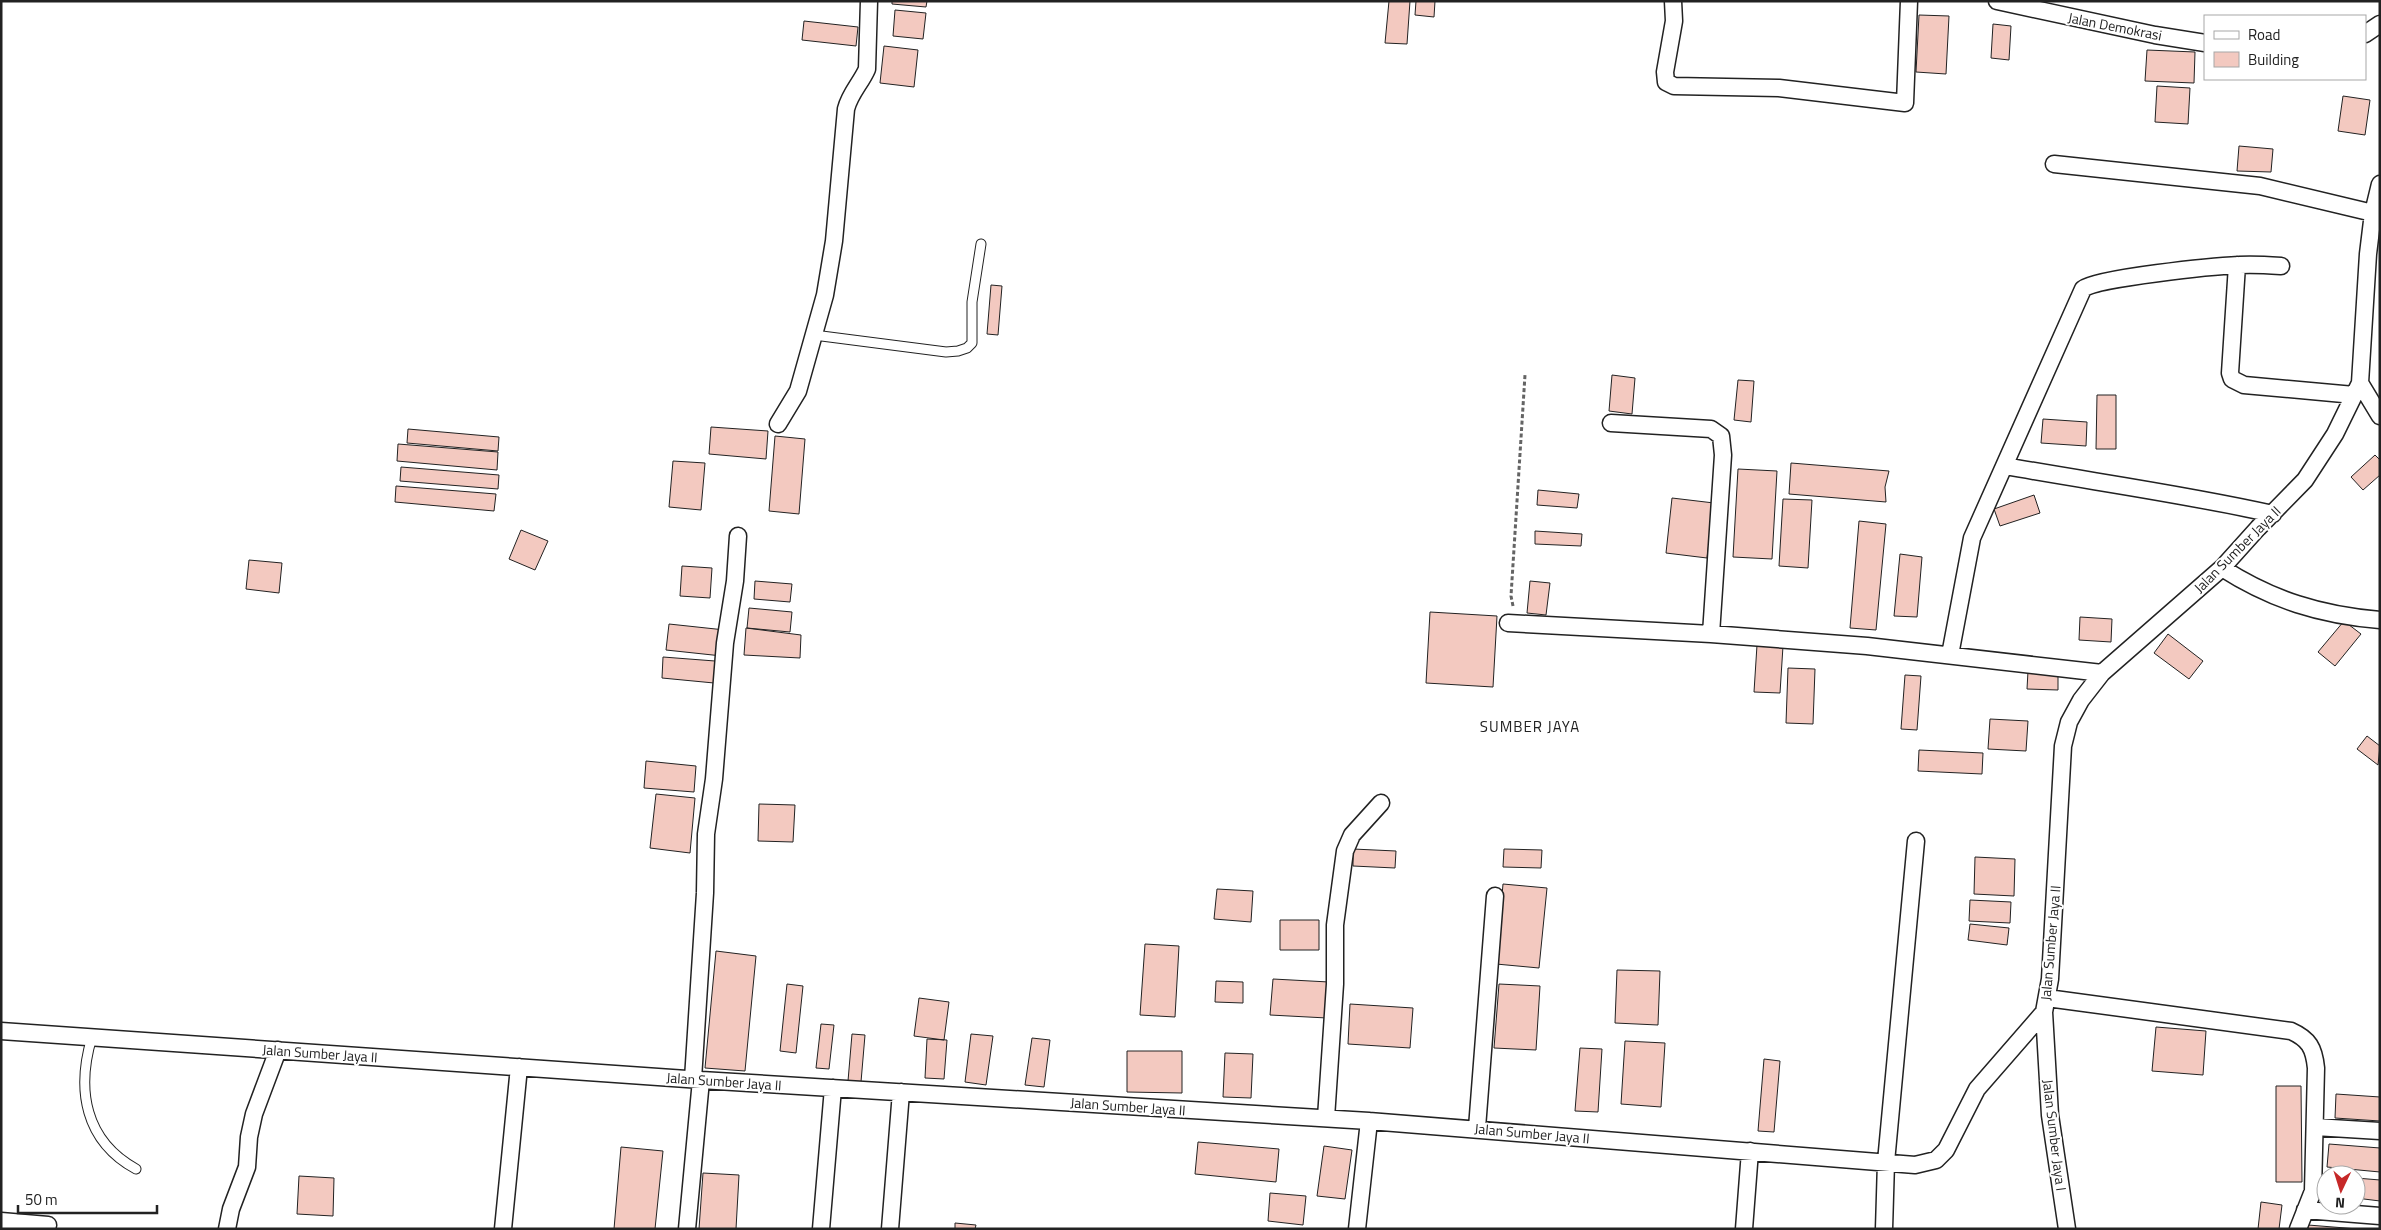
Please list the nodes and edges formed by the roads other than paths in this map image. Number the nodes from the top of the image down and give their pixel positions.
1 (869, 1) edge
2 (1673, 1) edge
3 (1909, 1) edge
4 (1997, 1) edge
5 (2040, 6) edge
6 (2380, 24) edge
7 (2366, 33) edge
8 (2204, 43) edge
9 (2054, 164) dead end
10 (2380, 184) edge
11 (2373, 213) junction
12 (980, 244) dead end
13 (2374, 254) edge
14 (2237, 265) junction
15 (2281, 266) dead end
16 (814, 335) junction
17 (2357, 389) junction
18 (2380, 416) edge
19 (1611, 423) dead end
20 (778, 424) dead end
21 (2004, 466) junction
22 (2273, 514) junction
23 (738, 536) dead end
24 (2222, 568) junction
25 (2380, 620) edge
26 (1513, 624) road end
27 (1711, 634) junction
28 (1950, 655) junction
29 (2102, 673) junction
30 (1382, 803) dead end
31 (1916, 841) dead end
32 (1495, 896) dead end
33 (2046, 1005) junction
34 (1, 1031) edge
35 (92, 1037) junction
36 (278, 1050) junction
37 (519, 1067) junction
38 (697, 1080) junction
39 (833, 1088) junction
40 (901, 1092) junction
41 (1326, 1118) junction
42 (1369, 1121) junction
43 (2315, 1127) junction
44 (1477, 1128) junction
45 (2380, 1131) edge
46 (1750, 1151) junction
47 (1886, 1162) junction
48 (136, 1169) dead end
49 (2304, 1210) junction
50 (2380, 1216) edge
51 (1, 1221) edge
52 (48, 1225) dead end
53 (227, 1229) edge
54 (503, 1229) edge
55 (687, 1229) edge
56 (821, 1229) edge
57 (890, 1229) edge
58 (1356, 1229) edge
59 (1744, 1229) edge
60 (1884, 1229) edge
61 (2068, 1229) edge
62 (2298, 1229) edge

1 - 16 street
2 - 3 street
4 - 5 street, Jalan Demokrasi
5 - 8 street, Jalan Demokrasi
6 - 7 street
9 - 11 street
10 - 11 street, Jalan Sumber Jaya II
11 - 13 street, Jalan Sumber Jaya II
12 - 16 lane
13 - 17 street, Jalan Sumber Jaya II
14 - 15 street
14 - 17 street
14 - 21 street
16 - 20 street
17 - 18 street
17 - 22 street, Jalan Sumber Jaya II
19 - 27 street
21 - 22 street
21 - 28 street
22 - 24 street, Jalan Sumber Jaya II
23 - 38 street
24 - 25 street
24 - 29 street, Jalan Sumber Jaya II
26 - 27 street
27 - 28 street
28 - 29 street
29 - 33 street, Jalan Sumber Jaya II
30 - 41 street
31 - 47 street
32 - 44 street
33 - 43 street
33 - 47 street, Jalan Sumber Jaya II
33 - 61 street, Jalan Sumber Jaya I
34 - 35 street, Jalan Sumber Jaya II
35 - 36 street, Jalan Sumber Jaya II
35 - 48 lane
36 - 37 street, Jalan Sumber Jaya II
36 - 53 street
37 - 38 street, Jalan Sumber Jaya II
37 - 54 street
38 - 39 street, Jalan Sumber Jaya II
38 - 55 street
39 - 40 street, Jalan Sumber Jaya II
39 - 56 street
40 - 41 street, Jalan Sumber Jaya II
40 - 57 street
41 - 42 street, Jalan Sumber Jaya II
42 - 44 street, Jalan Sumber Jaya II
42 - 58 street
43 - 45 street
43 - 49 street
44 - 46 street, Jalan Sumber Jaya II
46 - 47 street, Jalan Sumber Jaya II
46 - 59 street
47 - 60 street
49 - 50 street
49 - 62 street
51 - 52 street

